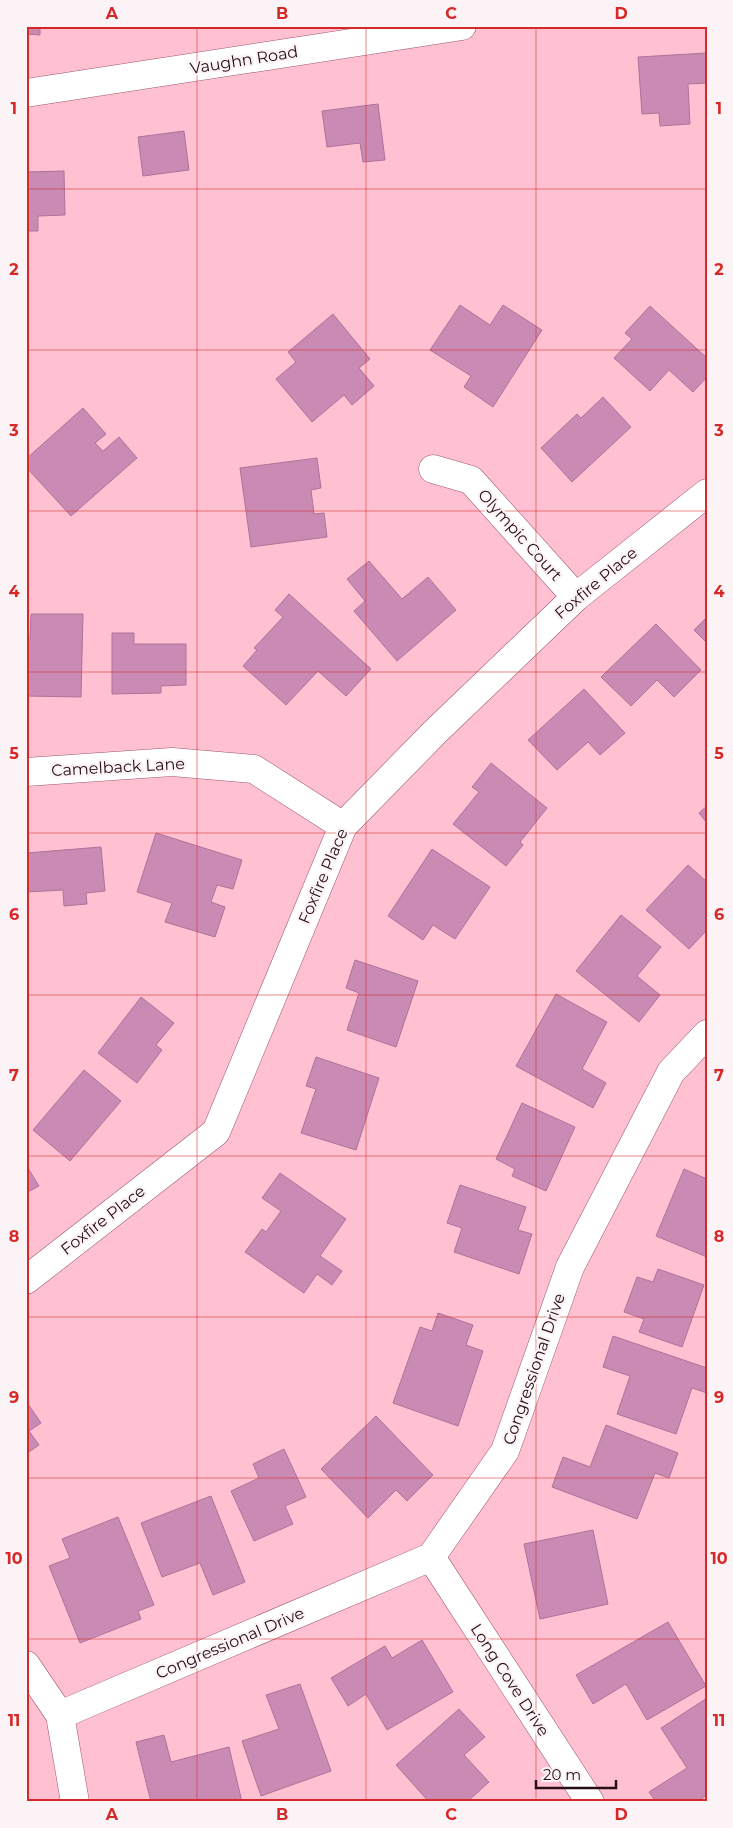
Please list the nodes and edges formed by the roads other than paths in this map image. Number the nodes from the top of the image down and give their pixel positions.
1 (462, 26) edge
2 (26, 93) edge
3 (433, 469) dead end
4 (707, 493) edge
5 (576, 597) junction
6 (26, 772) edge
7 (343, 826) junction
8 (707, 1034) edge
9 (26, 1280) edge
10 (431, 1557) junction
11 (26, 1665) edge
12 (60, 1715) junction
13 (75, 1802) edge
14 (590, 1802) edge

1 - 2 street, Vaughn Road
3 - 5 street, Olympic Court
4 - 5 street, Foxfire Place
5 - 7 street, Foxfire Place
6 - 7 street, Camelback Lane
7 - 9 street, Foxfire Place
8 - 10 street, Congressional Drive
10 - 12 street, Congressional Drive
10 - 14 street, Long Cove Drive
11 - 12 street
12 - 13 street

